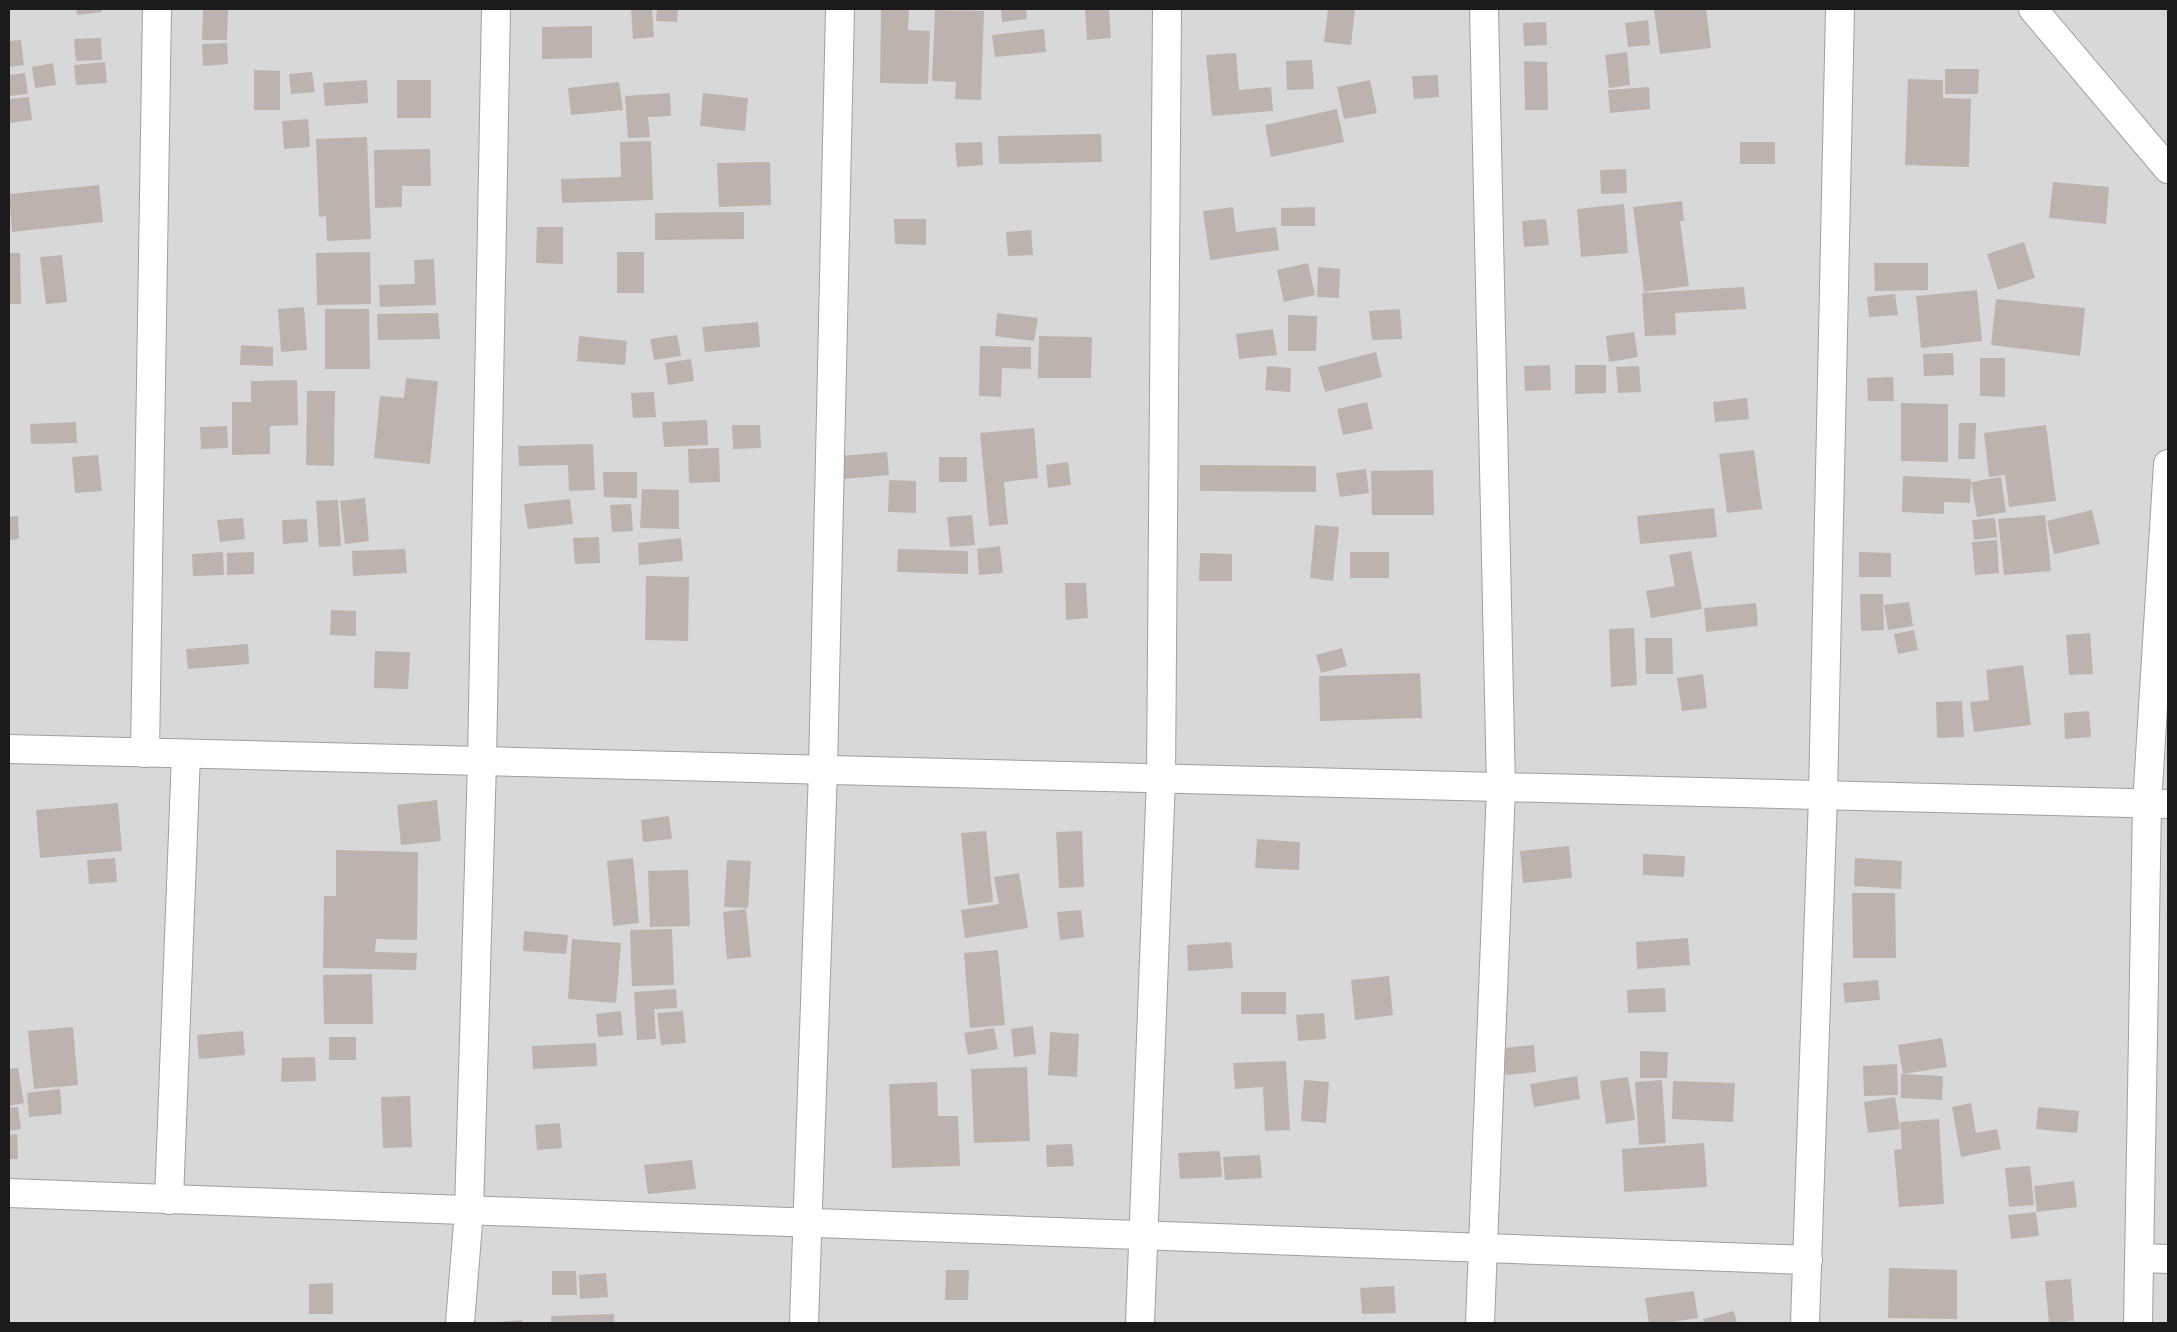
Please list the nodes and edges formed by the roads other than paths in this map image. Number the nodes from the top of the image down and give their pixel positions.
1 (157, 9) edge
2 (496, 9) edge
3 (840, 9) edge
4 (1167, 9) edge
5 (1484, 9) edge
6 (1840, 9) edge
7 (2033, 9) edge
8 (2168, 170) edge
9 (2168, 464) edge
10 (9, 749) edge
11 (145, 753) junction
12 (186, 754) junction
13 (482, 762) junction
14 (823, 770) junction
15 (1161, 779) junction
16 (1501, 788) junction
17 (1823, 796) junction
18 (2158, 804) edge
19 (9, 1193) edge
20 (170, 1200) junction
21 (470, 1211) junction
22 (808, 1224) junction
23 (1143, 1236) junction
24 (1483, 1248) junction
25 (2140, 1258) junction
26 (2168, 1258) edge
27 (1808, 1260) junction
28 (460, 1323) edge
29 (804, 1323) edge
30 (1140, 1323) edge
31 (1480, 1323) edge
32 (1806, 1323) edge
33 (2138, 1323) edge

1 - 11 street
2 - 13 street
3 - 14 street
4 - 15 street
5 - 16 street
6 - 17 street
7 - 8 street
9 - 18 street
10 - 11 street
11 - 12 street
12 - 13 street
12 - 20 street
13 - 14 street
13 - 21 street
14 - 15 street
14 - 22 street
15 - 16 street
15 - 23 street
16 - 17 street
16 - 24 street
17 - 18 street
17 - 27 street
18 - 25 street
19 - 20 street
20 - 21 street
21 - 22 street
21 - 28 street
22 - 23 street
22 - 29 street
23 - 24 street
23 - 30 street
24 - 27 street
24 - 31 street
25 - 26 street
25 - 33 street
27 - 32 street

